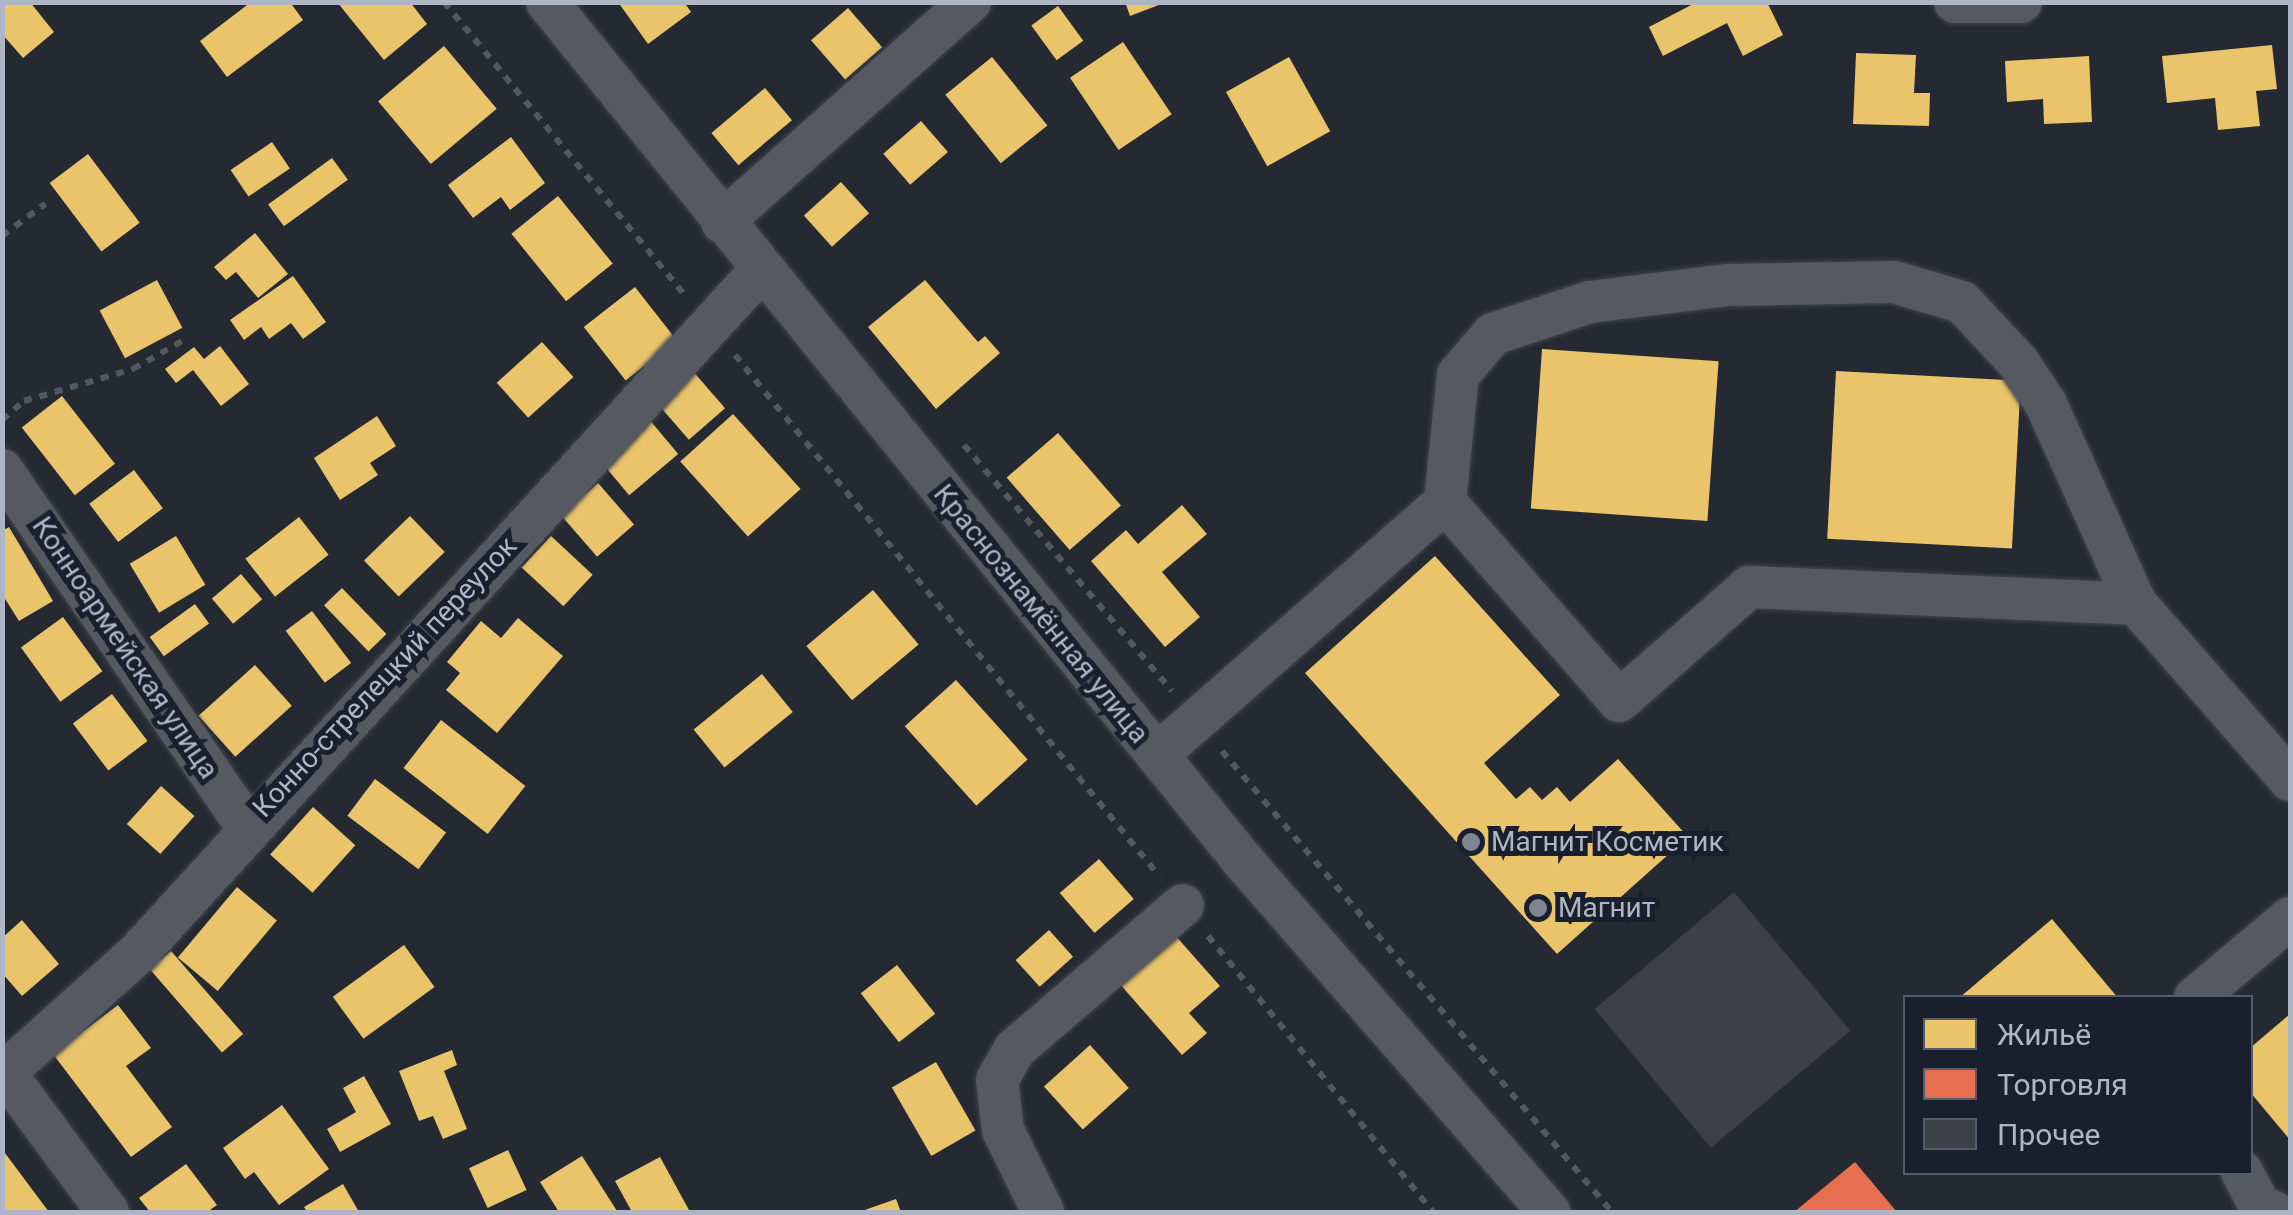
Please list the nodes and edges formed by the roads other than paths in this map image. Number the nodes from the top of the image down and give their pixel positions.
1 (547, 2) edge
2 (970, 2) edge
3 (1955, 2) edge
4 (2020, 2) edge
5 (722, 222) junction
6 (760, 272) junction
7 (2, 470) edge
8 (1445, 502) junction
9 (2136, 604) junction
10 (1157, 755) junction
11 (2290, 780) edge
12 (247, 826) junction
13 (1183, 904) road end
14 (2290, 918) edge
15 (2199, 995) edge
16 (4, 1074) edge
17 (2244, 1175) edge
18 (108, 1212) edge
19 (1043, 1212) edge
20 (1549, 1212) edge
21 (2274, 1212) edge

1 - 5 street, Краснознамённая улица
2 - 5 street
3 - 4 street
5 - 6 street, Краснознамённая улица
6 - 10 street, Краснознамённая улица
6 - 12 street, Конно-стрелецкий переулок
7 - 12 street, Конноармейская улица
8 - 9 street
8 - 9 street
8 - 10 street
9 - 11 street
10 - 20 street, Краснознамённая улица
12 - 16 street, Конно-стрелецкий переулок
13 - 19 street
14 - 15 street
16 - 18 street
17 - 21 street

